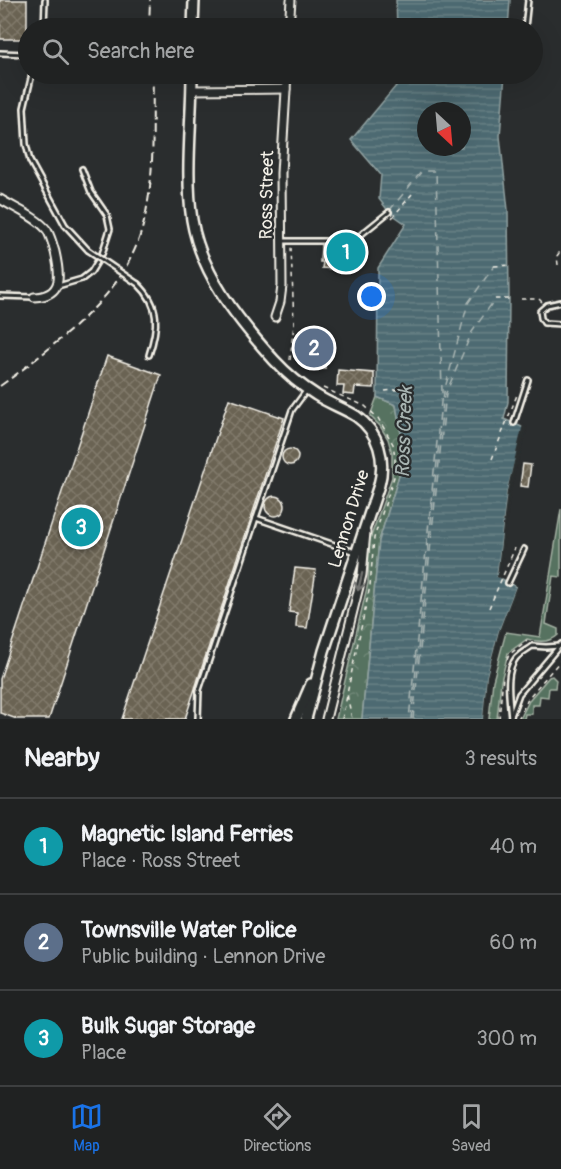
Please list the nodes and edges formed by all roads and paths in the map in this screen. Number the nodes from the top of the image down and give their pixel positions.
1 (45, 0) edge
2 (194, 0) edge
3 (291, 0) edge
4 (528, 0) edge
5 (44, 18) edge
6 (193, 18) edge
7 (290, 18) edge
8 (526, 18) edge
9 (0, 53) edge
10 (18, 54) edge
11 (30, 84) edge
12 (192, 84) edge
13 (286, 84) edge
14 (286, 89) junction
15 (192, 90) junction
16 (82, 169) dead end
17 (412, 194) dead end
18 (0, 199) edge
19 (389, 212) dead end
20 (392, 218) dead end
21 (281, 241) junction
22 (291, 241) junction
23 (561, 250) edge
24 (511, 265) dead end
25 (558, 265) dead end
26 (494, 266) dead end
27 (56, 286) junction
28 (0, 296) edge
29 (34, 297) joint
30 (495, 299) dead end
31 (511, 299) dead end
32 (520, 299) dead end
33 (561, 302) edge
34 (544, 306) junction
35 (275, 317) dead end
36 (561, 324) edge
37 (148, 355) dead end
38 (290, 360) dead end
39 (528, 380) joint
40 (307, 389) junction
41 (385, 391) dead end
42 (412, 402) dead end
43 (514, 423) dead end
44 (492, 459) dead end
45 (256, 518) junction
46 (366, 524) junction
47 (515, 548) dead end
48 (524, 549) dead end
49 (357, 552) junction
50 (508, 583) dead end
51 (489, 608) dead end
52 (560, 645) edge
53 (324, 651) junction
54 (561, 660) edge
55 (347, 694) dead end
56 (198, 719) edge
57 (296, 719) edge
58 (306, 719) edge
59 (326, 719) edge
60 (342, 719) edge
61 (511, 719) edge
62 (518, 719) edge

1 - 5 lane
2 - 6 street
3 - 7 street
4 - 8 lane
9 - 10 lane
11 - 37 lane, bridge
12 - 15 street, Lennon Drive
13 - 14 street, Ross Street
14 - 15 street
14 - 21 street, Ross Street
15 - 40 street, Lennon Drive
16 - 27 lane
17 - 20 path
18 - 27 street
19 - 22 lane
21 - 22 lane
21 - 35 street, Ross Street
22 - 38 path
23 - 25 path
24 - 26 path
27 - 29 street
28 - 29 lane
30 - 31 path
32 - 34 path
33 - 34 lane
34 - 36 lane
39 - 43 lane
39 - 44 path
40 - 45 lane
40 - 46 street, Lennon Drive
41 - 42 path
45 - 49 lane
45 - 56 lane
46 - 49 street, Lennon Drive
46 -> 59 street
47 - 51 path
48 - 50 lane
49 - 53 street, Lennon Drive
52 - 61 lane
52 - 61 lane
53 - 57 street, Lennon Drive
53 - 58 street, Lennon Drive
54 - 62 path
55 - 60 path

